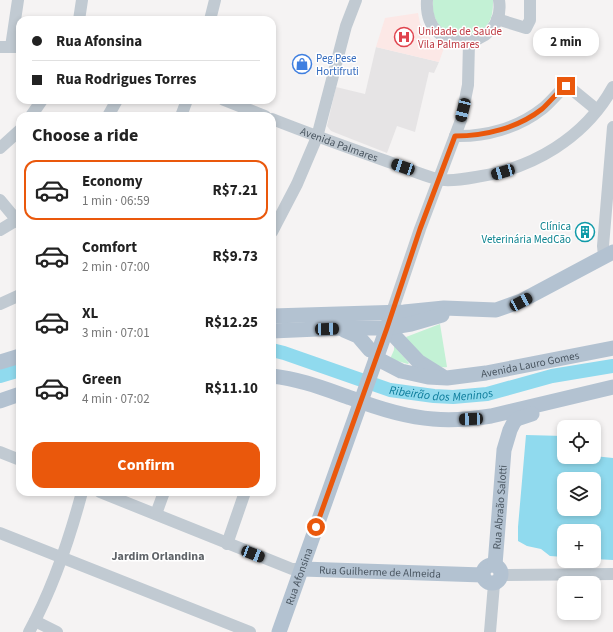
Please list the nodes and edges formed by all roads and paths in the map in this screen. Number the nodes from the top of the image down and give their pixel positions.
1 (18, 0) edge
2 (82, 0) edge
3 (215, 0) edge
4 (356, 0) edge
5 (427, 0) edge
6 (499, 0) edge
7 (530, 0) edge
8 (80, 16) edge
9 (211, 16) edge
10 (497, 19) junction
11 (469, 42) junction
12 (10, 47) edge
13 (612, 96) edge
14 (234, 104) edge
15 (597, 110) junction
16 (254, 112) edge
17 (276, 121) edge
18 (613, 127) edge
19 (16, 134) edge
20 (455, 136) junction
21 (318, 137) junction
22 (0, 148) edge
23 (438, 179) junction
24 (0, 200) edge
25 (16, 218) edge
26 (16, 222) edge
27 (276, 224) edge
28 (0, 230) edge
29 (608, 254) edge
30 (16, 297) edge
31 (0, 304) edge
32 (485, 310) junction
33 (387, 313) junction
34 (276, 316) edge
35 (341, 328) junction
36 (382, 328) junction
37 (276, 331) edge
38 (613, 348) edge
39 (16, 357) edge
40 (371, 361) junction
41 (0, 362) edge
42 (276, 376) edge
43 (447, 378) junction
44 (613, 387) edge
45 (16, 395) edge
46 (613, 395) edge
47 (358, 396) junction
48 (0, 401) edge
49 (471, 419) junction
50 (504, 450) junction
51 (0, 452) edge
52 (16, 458) edge
53 (81, 496) edge
54 (110, 496) edge
55 (163, 496) edge
56 (244, 496) edge
57 (156, 514) junction
58 (0, 533) edge
59 (227, 544) junction
60 (63, 557) junction
61 (297, 569) junction
62 (613, 574) edge
63 (494, 575) junction
64 (35, 621) junction
65 (29, 632) edge
66 (56, 632) edge
67 (250, 632) edge
68 (270, 632) edge
69 (280, 632) edge
70 (490, 632) edge

1 - 12 street
2 - 8 street
3 - 9 street
4 - 21 street
5 - 11 street
6 - 10 street
7 - 10 street
10 - 11 street
11 - 20 street, Rua Afonsina
13 - 15 street, Avenida Palmares
14 - 16 street
15 - 20 street
15 - 23 street, Avenida Palmares
17 - 21 street, Avenida Palmares
18 - 29 street
19 - 22 street
20 - 23 street, Rua Afonsina
21 - 23 street, Avenida Palmares
21 - 27 street
23 - 33 street, Rua Afonsina
24 - 25 street
26 - 28 street
29 - 32 main road
30 - 31 street
32 - 33 main road
32 - 36 main road
33 - 34 main road
33 - 36 main road, Rua Afonsina
35 - 36 main road
35 - 37 main road
35 - 40 main road
36 - 40 main road, Rua Afonsina
36 - 43 main road
38 - 43 main road, Avenida Lauro Gomes
39 - 41 main road
40 - 43 main road, Avenida Lauro Gomes
40 - 47 main road, Rua Afonsina
42 - 47 main road
44 - 49 main road
45 - 48 main road
46 - 50 main road
47 - 49 main road
47 - 61 main road, Rua Afonsina
49 - 50 main road
50 - 63 main road, Rua Abraão Salotti
51 - 52 street
53 - 60 street
54 - 57 street, Rua Guilherme de Almeida
55 - 57 street
56 - 59 street
57 - 59 street, Rua Guilherme de Almeida
58 - 60 street
59 - 61 street, Rua Guilherme de Almeida
60 - 64 street
60 - 67 street
61 - 63 main road, Rua Guilherme de Almeida
61 - 68 main road, Rua Afonsina
61 - 69 main road, Rua Afonsina
62 - 63 street
63 - 70 street, Rua Abraão Salotti
64 - 65 street
64 - 66 street

